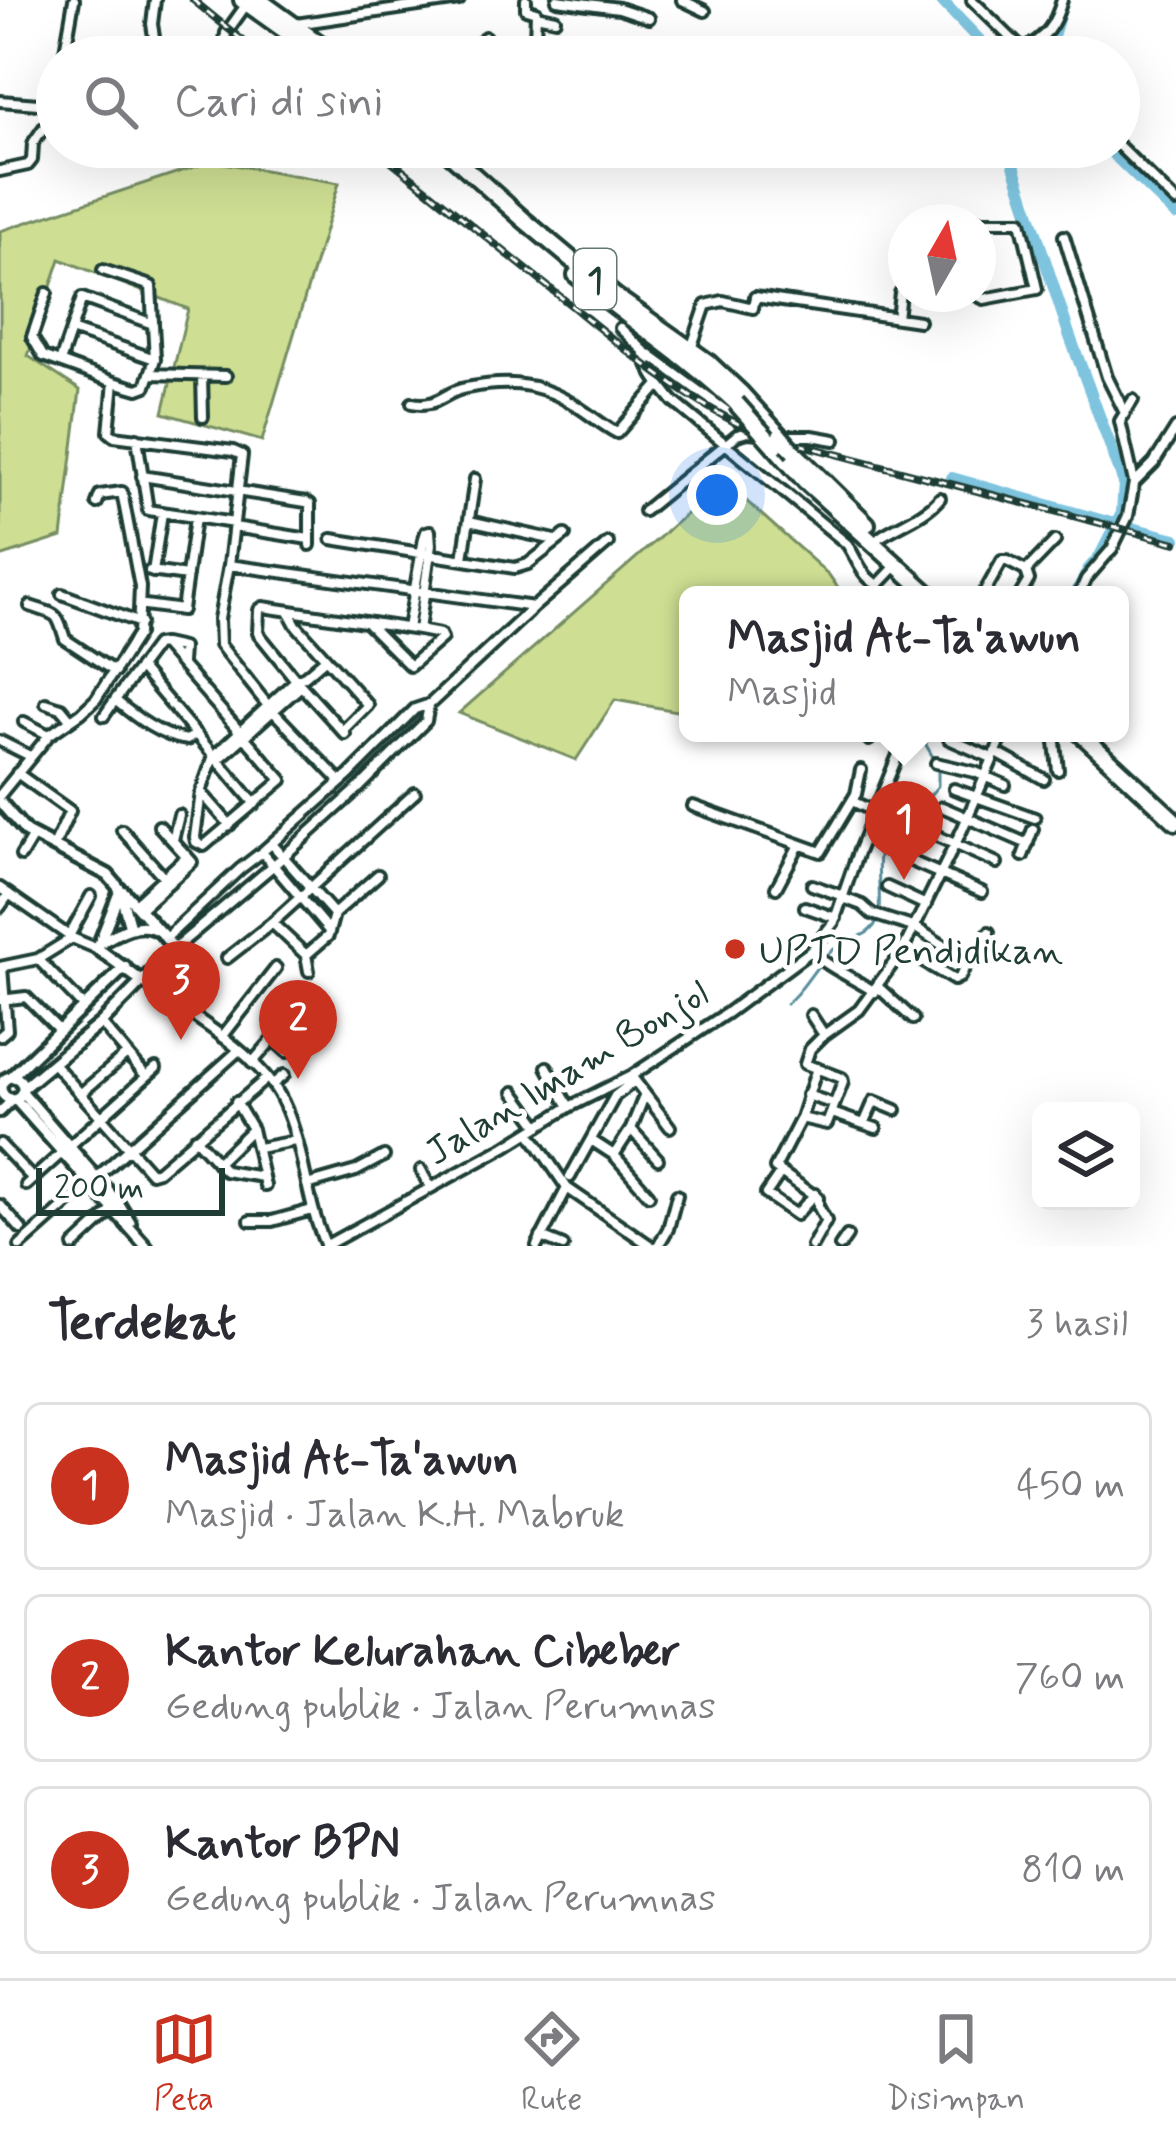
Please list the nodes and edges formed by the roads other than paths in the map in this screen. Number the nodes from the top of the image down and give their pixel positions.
1 (74, 0) edge
2 (155, 0) edge
3 (458, 0) edge
4 (526, 0) edge
5 (557, 0) edge
6 (682, 0) edge
7 (972, 0) edge
8 (1062, 0) edge
9 (249, 1) edge
10 (705, 10) dead end
11 (536, 16) junction
12 (650, 18) dead end
13 (556, 20) dead end
14 (294, 24) junction
15 (68, 36) edge
16 (154, 36) edge
17 (226, 36) edge
18 (295, 36) edge
19 (310, 36) edge
20 (535, 36) edge
21 (1009, 36) edge
22 (1044, 36) edge
23 (0, 100) edge
24 (36, 104) edge
25 (36, 139) edge
26 (1140, 167) edge
27 (454, 168) edge
28 (466, 168) edge
29 (0, 171) edge
30 (1176, 202) edge
31 (996, 221) edge
32 (1064, 236) dead end
33 (103, 270) dead end
34 (47, 293) dead end
35 (996, 297) edge
36 (898, 312) edge
37 (897, 318) junction
38 (919, 321) dead end
39 (153, 324) junction
40 (620, 328) dead end
41 (71, 330) junction
42 (691, 350) junction
43 (644, 351) junction
44 (154, 359) junction
45 (60, 362) junction
46 (151, 374) junction
47 (202, 376) junction
48 (226, 376) dead end
49 (114, 382) junction
50 (659, 386) junction
51 (1133, 400) dead end
52 (412, 403) dead end
53 (744, 404) junction
54 (1124, 411) junction
55 (203, 417) dead end
56 (1176, 428) edge
57 (748, 432) junction
58 (136, 438) junction
59 (835, 440) dead end
60 (726, 443) junction
61 (142, 476) junction
62 (475, 479) dead end
63 (1134, 483) junction
64 (239, 490) junction
65 (940, 498) dead end
66 (97, 503) dead end
67 (644, 511) dead end
68 (162, 513) junction
69 (195, 518) junction
70 (469, 521) junction
71 (234, 525) junction
72 (880, 537) junction
73 (332, 539) dead end
74 (1055, 541) dead end
75 (608, 543) dead end
76 (426, 553) junction
77 (463, 560) junction
78 (229, 565) junction
79 (897, 565) junction
80 (1026, 571) junction
81 (187, 576) junction
82 (920, 586) edge
83 (934, 586) edge
84 (988, 586) edge
85 (1025, 586) edge
86 (1082, 586) edge
87 (420, 591) junction
88 (62, 594) dead end
89 (146, 605) dead end
90 (31, 606) dead end
91 (534, 607) junction
92 (289, 611) junction
93 (140, 623) junction
94 (367, 623) junction
95 (413, 629) junction
96 (325, 658) junction
97 (139, 667) junction
98 (115, 672) junction
99 (301, 680) junction
100 (115, 700) junction
101 (46, 703) dead end
102 (430, 704) junction
103 (415, 709) junction
104 (271, 710) junction
105 (104, 716) dead end
106 (70, 719) junction
107 (426, 721) junction
108 (23, 722) dead end
109 (196, 734) junction
110 (50, 735) junction
111 (242, 736) junction
112 (0, 741) edge
113 (903, 742) edge
114 (958, 742) edge
115 (1000, 742) edge
116 (1055, 742) edge
117 (1090, 742) edge
118 (1104, 742) edge
119 (993, 755) junction
120 (30, 756) junction
121 (215, 759) junction
122 (937, 764) dead end
123 (861, 770) dead end
124 (1058, 770) dead end
125 (17, 773) junction
126 (984, 776) junction
127 (344, 778) junction
128 (1044, 779) dead end
129 (1005, 785) dead end
130 (360, 788) junction
131 (332, 789) junction
132 (954, 789) dead end
133 (201, 792) junction
134 (415, 794) dead end
135 (975, 797) junction
136 (0, 798) edge
137 (852, 801) junction
138 (344, 802) junction
139 (255, 804) junction
140 (693, 806) dead end
141 (941, 807) dead end
142 (1176, 809) edge
143 (875, 812) junction
144 (179, 815) dead end
145 (967, 819) junction
146 (1176, 822) edge
147 (230, 825) junction
148 (159, 826) dead end
149 (926, 828) dead end
150 (122, 830) dead end
151 (33, 836) junction
152 (173, 842) junction
153 (272, 844) junction
154 (956, 844) junction
155 (1028, 844) junction
156 (800, 845) junction
157 (54, 846) junction
158 (262, 852) junction
159 (21, 856) dead end
160 (284, 856) junction
161 (1023, 856) dead end
162 (904, 858) dead end
163 (997, 863) dead end
164 (274, 866) junction
165 (942, 873) junction
166 (378, 875) dead end
167 (166, 880) junction
168 (812, 885) dead end
169 (887, 886) dead end
170 (119, 888) junction
171 (310, 888) junction
172 (776, 888) dead end
173 (4, 891) edge
174 (982, 892) dead end
175 (92, 896) dead end
176 (301, 897) junction
177 (843, 897) junction
178 (208, 899) junction
179 (138, 905) junction
180 (926, 905) junction
181 (0, 907) edge
182 (805, 907) dead end
183 (219, 909) junction
184 (334, 914) junction
185 (836, 918) junction
186 (272, 923) junction
187 (130, 928) junction
188 (916, 928) junction
189 (330, 932) junction
190 (989, 932) dead end
191 (162, 934) junction
192 (71, 937) junction
193 (98, 946) junction
194 (174, 950) junction
195 (903, 950) junction
196 (812, 951) junction
197 (306, 955) junction
198 (227, 958) dead end
199 (38, 959) junction
200 (968, 961) junction
201 (1, 967) edge
202 (125, 967) junction
203 (276, 968) dead end
204 (309, 971) dead end
205 (143, 982) junction
206 (877, 990) junction
207 (2, 1000) edge
208 (315, 1000) dead end
209 (84, 1007) junction
210 (811, 1015) dead end
211 (913, 1019) dead end
212 (100, 1022) junction
213 (59, 1030) junction
214 (2, 1033) edge
215 (824, 1035) junction
216 (222, 1037) junction
217 (273, 1040) junction
218 (238, 1051) junction
219 (287, 1052) dead end
220 (127, 1054) junction
221 (252, 1063) junction
222 (54, 1064) junction
223 (547, 1067) dead end
224 (155, 1068) dead end
225 (817, 1068) junction
226 (284, 1075) dead end
227 (12, 1076) junction
228 (146, 1076) junction
229 (632, 1078) junction
230 (270, 1081) junction
231 (0, 1090) edge
232 (514, 1092) dead end
233 (80, 1094) junction
234 (19, 1095) junction
235 (807, 1095) junction
236 (644, 1096) junction
237 (236, 1102) junction
238 (569, 1107) junction
239 (833, 1109) junction
240 (896, 1110) dead end
241 (0, 1112) edge
242 (100, 1118) junction
243 (801, 1118) junction
244 (864, 1124) junction
245 (539, 1126) junction
246 (670, 1127) dead end
247 (876, 1128) dead end
248 (253, 1129) junction
249 (632, 1129) junction
250 (529, 1132) junction
251 (195, 1138) junction
252 (591, 1140) junction
253 (296, 1141) junction
254 (0, 1144) edge
255 (66, 1148) junction
256 (126, 1148) junction
257 (258, 1148) junction
258 (614, 1155) junction
259 (385, 1156) dead end
260 (658, 1159) dead end
261 (217, 1163) junction
262 (421, 1170) dead end
263 (781, 1172) junction
264 (570, 1177) dead end
265 (93, 1179) junction
266 (307, 1186) junction
267 (430, 1187) junction
268 (567, 1188) junction
269 (815, 1194) junction
270 (649, 1195) dead end
271 (677, 1195) dead end
272 (0, 1205) edge
273 (117, 1206) junction
274 (312, 1210) junction
275 (250, 1221) dead end
276 (21, 1229) dead end
277 (847, 1236) dead end
278 (539, 1242) edge
279 (27, 1244) edge
280 (74, 1246) edge
281 (146, 1246) edge
282 (325, 1246) edge
283 (563, 1246) edge
284 (651, 1246) edge
285 (812, 1246) edge
286 (839, 1246) edge

1 - 15 street
2 - 16 street
3 - 14 street
4 - 11 street
5 - 12 street
6 - 10 street
7 - 21 street
8 - 22 street
9 - 14 highway
9 - 17 street
9 - 18 highway
11 - 13 street
11 - 20 street
14 - 19 highway
23 - 24 street
25 - 29 street
26 - 30 street
27 - 53 highway, 1
28 - 42 highway, 1
31 - 35 street
32 - 54 street
33 - 39 street
34 - 45 street
36 - 37 street
37 - 38 street
37 - 42 street
39 - 41 street
39 - 44 street
40 - 43 street
41 - 44 street
41 - 45 street
42 - 53 highway, 1
43 - 50 street
43 - 57 street
44 - 46 street
45 - 49 street
46 - 47 street
46 - 49 street
47 - 48 street
47 - 55 street
49 - 58 street
50 - 52 street
50 - 60 street
51 - 54 street
53 - 72 highway, 1, bridge
53 - 79 highway, 1, bridge
54 - 63 street
56 - 63 street
57 - 59 street
57 - 60 street
58 - 61 street
58 - 64 street
60 - 67 street
60 - 79 street
61 - 64 street
61 - 68 street
62 - 70 street
63 - 86 street
64 - 71 street
64 - 71 street
65 - 72 street
66 - 93 street
68 - 69 street
68 - 81 street
69 - 71 street
69 - 81 street
70 - 77 street
70 - 77 street
71 - 78 street
72 - 83 highway, 1
73 - 76 street
74 - 80 street
75 - 91 street
76 - 77 street
76 - 87 street
78 - 87 street
78 - 104 street
79 - 82 highway, 1
80 - 84 street
80 - 85 street
81 - 89 street
87 - 91 street
87 - 95 street
88 - 93 street
90 - 98 street
91 - 102 street
92 - 94 street
92 - 96 street
92 - 99 street
93 - 98 street
94 - 95 street
94 - 95 street
96 - 99 street
96 - 99 street
97 - 100 street
97 - 109 street
97 - 111 street
98 - 106 street
99 - 104 street
100 - 105 street
100 - 109 street
101 - 106 street
102 - 103 street
102 - 107 street
103 - 107 street
103 - 127 street
104 - 111 street
104 - 127 street
106 - 110 street
107 - 130 street
108 - 110 street
109 - 121 street
110 - 120 street
111 - 121 street
111 - 139 street
112 - 120 street
113 - 143 street, Jalan Imam Bonjol
114 - 119 street
115 - 119 street
116 - 124 street
117 - 146 highway
118 - 142 highway
119 - 126 street
119 - 128 street
120 - 125 street
121 - 133 street
121 - 139 street
122 - 126 street
123 - 137 street
125 - 136 street
125 - 157 street
126 - 129 street
126 - 135 street
127 - 130 street
127 - 131 street
130 - 138 street
131 - 138 street
131 - 153 street
132 - 135 street
133 - 147 street
133 - 147 street
134 - 171 street
135 - 145 street
135 - 155 street
136 - 151 street
137 - 143 street
137 - 156 street
138 - 160 street
139 - 147 street
140 - 156 street
141 - 145 street
143 - 177 street, Jalan Imam Bonjol
144 - 152 street
145 - 154 street
145 - 155 street
148 - 152 street
149 - 154 street
150 - 167 street
151 - 157 street
151 - 159 street
152 - 167 street
153 - 158 street
153 - 160 street
154 - 163 street
154 - 165 street
155 - 161 street
156 - 172 street
157 - 170 street
158 - 164 street
158 - 178 street
160 - 164 street
160 - 171 street
162 - 165 street
164 - 176 street
164 - 183 street
165 - 174 street
165 - 180 street
166 - 184 street
167 - 179 street
168 - 177 street
169 - 180 street
170 - 179 street
170 - 187 street
170 - 193 street
171 - 176 street
171 - 184 street
173 - 181 street
173 - 192 street
175 - 192 street
176 - 186 street
176 - 189 street
177 - 185 street, Jalan Imam Bonjol
177 - 188 street
178 - 183 street
178 - 191 street
179 - 191 street
180 - 188 street
182 - 185 street
183 - 194 street
184 - 189 street
185 - 196 street, Jalan Imam Bonjol
186 - 197 street
186 - 198 street
187 - 191 street
187 - 193 street
188 - 195 street
188 - 200 street
189 - 197 street
190 - 200 street
191 - 194 street
192 - 193 street
192 - 199 street
193 - 202 street
194 - 205 street
195 - 200 street
195 - 206 street
196 - 206 street
196 - 229 street, Jalan Imam Bonjol
197 - 204 street
199 - 201 street
199 - 209 street
201 - 207 street
202 - 205 street
202 - 209 street
203 - 216 street
205 - 212 street
205 - 216 street
206 - 211 street
206 - 215 street
207 - 213 street
207 - 214 street
208 - 217 street
209 - 213 street
210 - 215 street
212 - 220 street
212 - 222 street
213 - 227 street
215 - 225 street
216 - 218 street
217 - 219 street
217 - 221 street
218 - 221 street
218 - 256 street
220 - 228 street
220 - 233 street
221 - 230 street
222 - 233 street
222 - 234 street
223 - 238 street
224 - 228 street
225 - 235 street
225 - 239 street
226 - 230 street
227 - 231 street
227 - 234 street
228 - 242 street
229 - 236 street
229 - 238 street, Jalan Imam Bonjol
229 - 252 street
230 - 237 street
230 - 253 street
231 - 234 street
232 - 245 street
233 - 242 street
234 - 241 street
234 - 255 street
235 - 239 street
235 - 243 street
236 - 246 street
236 - 249 street
237 - 248 street
237 - 251 street
238 - 245 street, Jalan Imam Bonjol
239 - 243 street
239 - 244 street
240 - 244 street
242 - 255 street
242 - 256 street
243 - 263 street
244 - 247 street
245 - 250 street, Jalan Imam Bonjol
248 - 257 street
248 - 261 street
249 - 258 street
249 - 260 street
250 - 267 street, Jalan Imam Bonjol
250 - 268 street
251 - 256 street
251 - 261 street
252 - 258 street
252 - 264 street
253 - 257 street
253 - 266 street
254 - 255 street
255 - 265 street
256 - 265 street
257 - 261 street
258 - 270 street
259 - 266 street
262 - 267 street
263 - 269 street
263 - 269 street
265 - 273 street
265 - 279 street
266 - 274 street
267 - 282 street, Jalan Imam Bonjol
268 - 278 street
268 - 284 street
269 - 285 street
271 - 284 street
272 - 276 street
273 - 280 street
273 - 281 street
274 - 275 street
274 - 282 street
277 - 286 street
278 - 283 street

